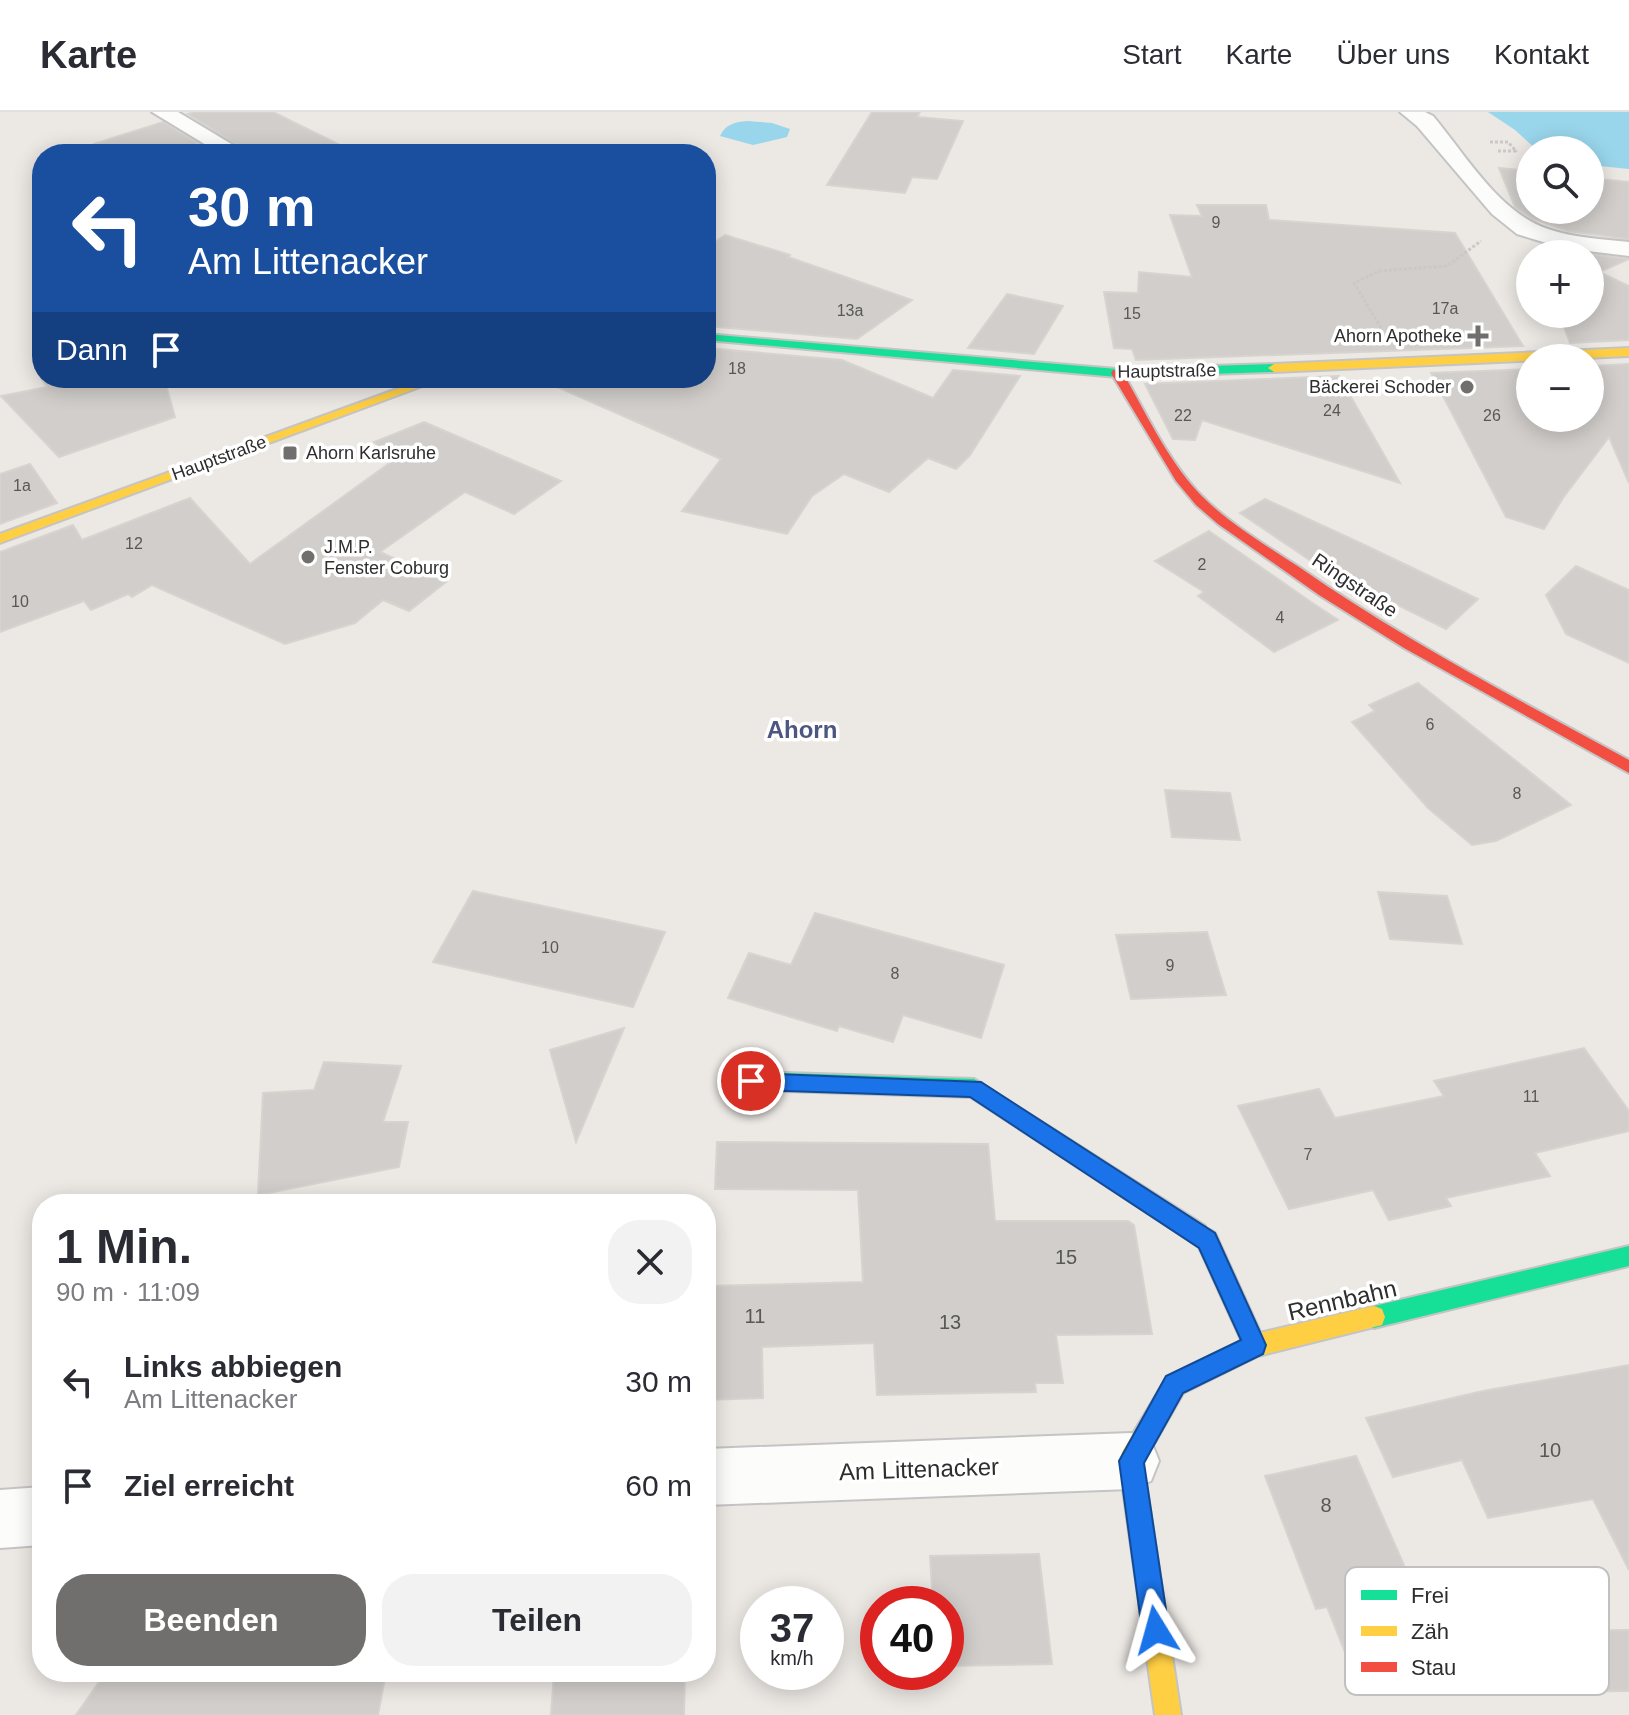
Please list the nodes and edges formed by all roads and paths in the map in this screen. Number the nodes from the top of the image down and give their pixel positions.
1 (163, 112) edge
2 (1411, 112) edge
3 (219, 144) edge
4 (1519, 225) junction
5 (1629, 249) edge
6 (716, 338) edge
7 (1629, 352) edge
8 (1400, 364) junction
9 (1117, 373) junction
10 (411, 388) edge
11 (0, 539) edge
12 (1629, 767) edge
13 (751, 1081) dead end
14 (1629, 1256) edge
15 (1255, 1345) junction
16 (1131, 1461) junction
17 (716, 1477) edge
18 (32, 1517) edge
19 (0, 1519) edge
20 (1168, 1715) edge

1 - 3 street
2 - 4 street
4 - 5 street
4 - 8 path
6 - 9 street, Hauptstraße
7 - 8 street, Hauptstraße
8 - 9 street, Hauptstraße
9 - 12 street, Ringstraße
10 - 11 street, Hauptstraße
13 - 15 street
14 - 15 street, Rennbahn
15 - 16 street, Rennbahn
16 - 17 street, Am Littenacker
16 - 20 street
18 - 19 street

